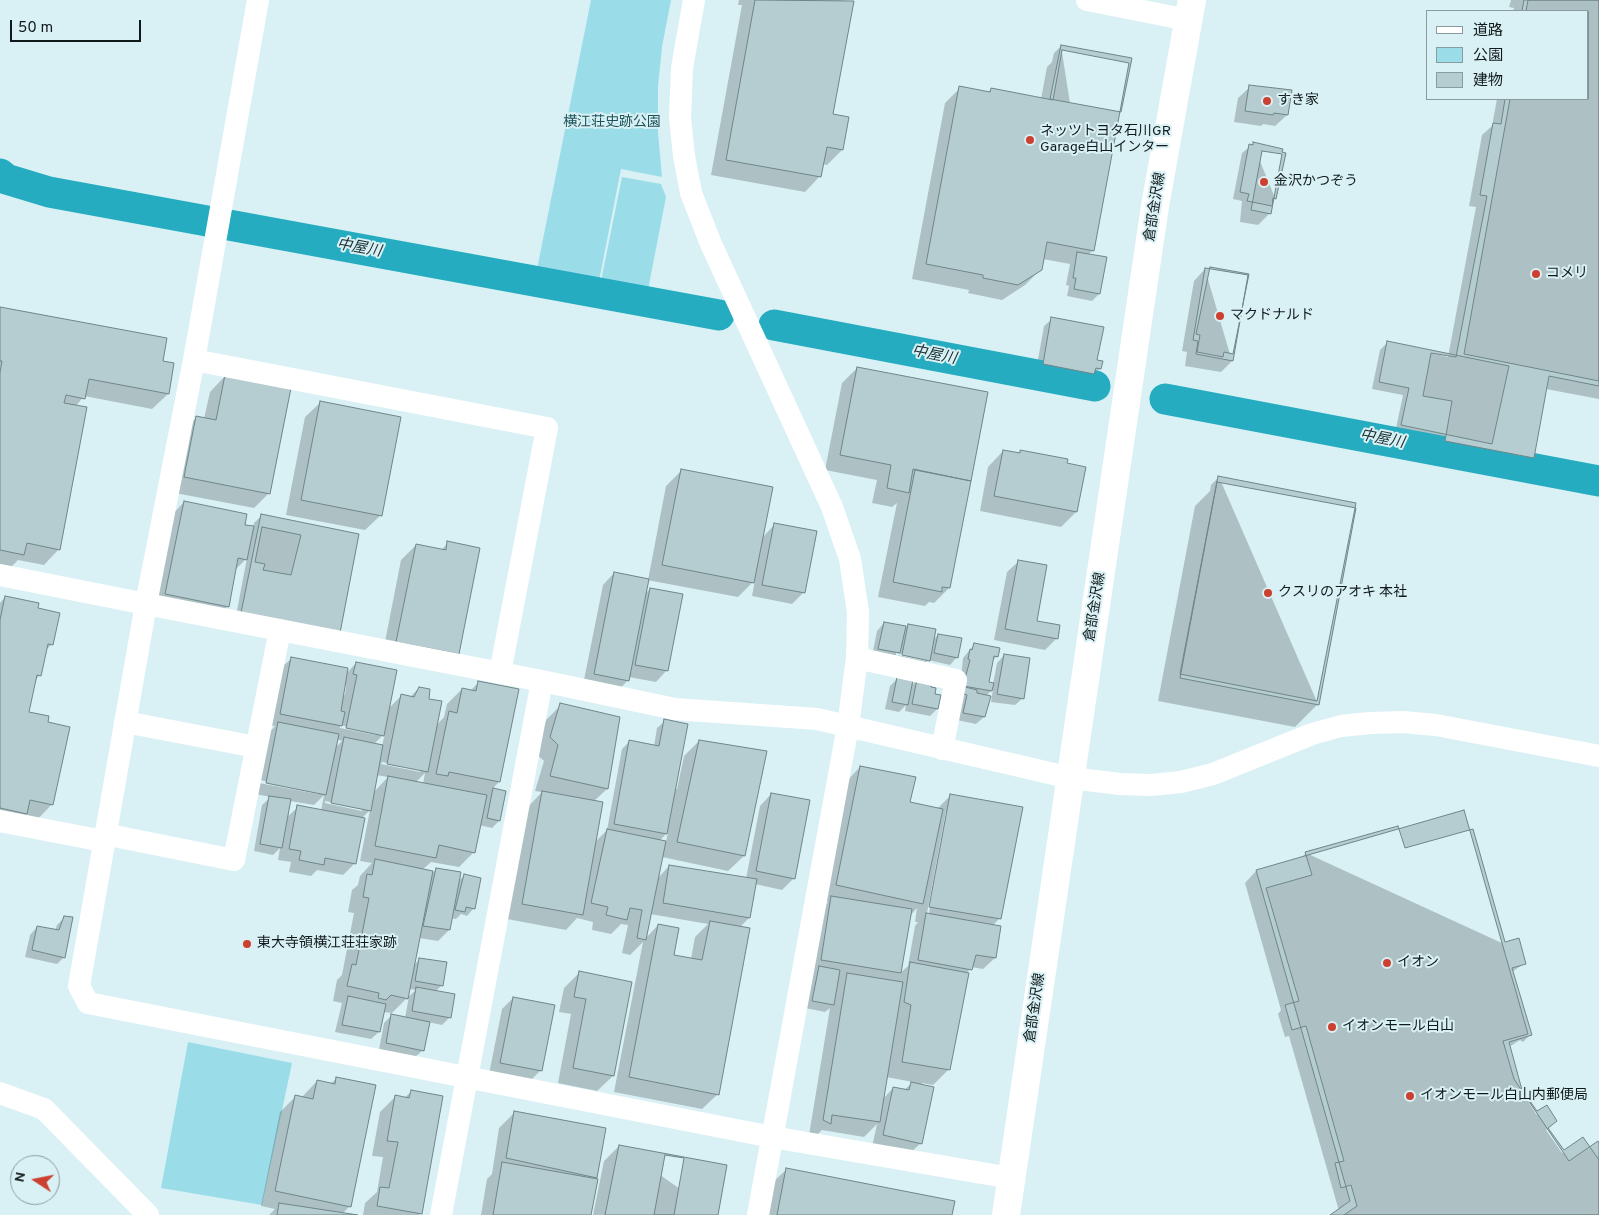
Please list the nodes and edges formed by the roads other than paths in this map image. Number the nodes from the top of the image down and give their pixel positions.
1 (258, 0) edge
2 (694, 0) edge
3 (1087, 0) edge
4 (1190, 10) edge
5 (194, 360) junction
6 (0, 575) edge
7 (146, 604) junction
8 (280, 630) junction
9 (857, 658) junction
10 (500, 673) junction
11 (542, 681) junction
12 (125, 722) junction
13 (848, 726) junction
14 (256, 747) junction
15 (942, 749) junction
16 (1599, 756) edge
17 (1071, 778) junction
18 (0, 820) edge
19 (104, 838) junction
20 (466, 1078) junction
21 (0, 1092) edge
22 (772, 1137) junction
23 (1011, 1178) junction
24 (148, 1215) edge
25 (441, 1215) edge
26 (758, 1215) edge
27 (1006, 1215) edge

1 - 5 street
2 - 9 street
3 - 4 street
4 - 17 main road, 倉部金沢線
5 - 7 street
5 - 10 street
6 - 7 street
7 - 8 street
7 - 12 street
8 - 10 street
8 - 14 street
9 - 13 street
9 - 15 street
10 - 11 street
11 - 13 street
11 - 20 street
12 - 14 street
12 - 19 street
13 - 15 street
13 - 22 street
14 - 19 street
15 - 17 street
16 - 17 street
17 - 23 main road, 倉部金沢線
18 - 19 street
19 - 20 street
20 - 22 street
20 - 25 street
21 - 24 street
22 - 23 street
22 - 26 street
23 - 27 main road, 倉部金沢線

